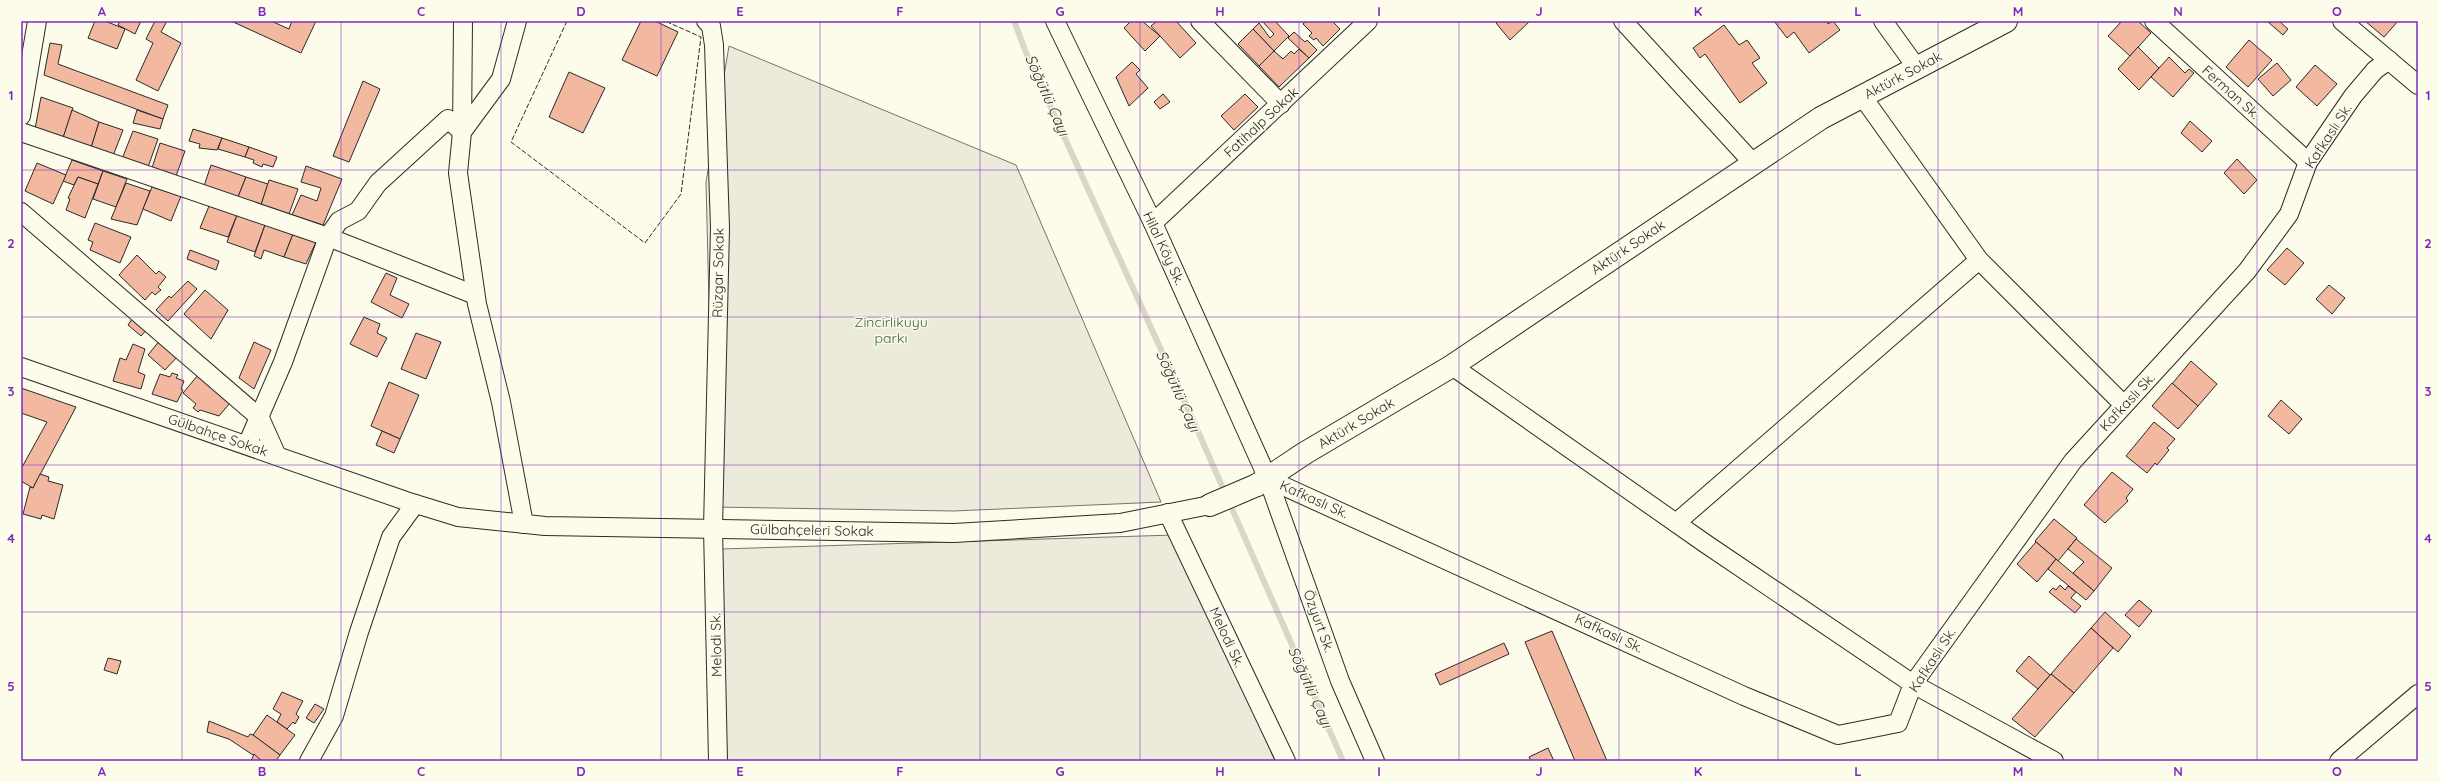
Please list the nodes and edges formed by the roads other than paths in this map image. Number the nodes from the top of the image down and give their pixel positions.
1 (37, 21) edge
2 (463, 21) edge
3 (517, 21) edge
4 (706, 21) edge
5 (1055, 21) edge
6 (1200, 21) edge
7 (1368, 21) edge
8 (1623, 21) edge
9 (1883, 21) edge
10 (2006, 21) edge
11 (2154, 21) edge
12 (2342, 21) edge
13 (2389, 60) junction
14 (1917, 68) junction
15 (2418, 84) edge
16 (1862, 96) junction
17 (1281, 104) junction
18 (21, 116) edge
19 (21, 132) edge
20 (462, 132) junction
21 (2308, 162) junction
22 (1753, 163) junction
23 (21, 212) edge
24 (1153, 223) junction
25 (328, 237) junction
26 (1979, 260) junction
27 (476, 295) junction
28 (1452, 366) junction
29 (21, 367) edge
30 (2124, 405) junction
31 (260, 418) junction
32 (247, 445) junction
33 (277, 456) junction
34 (1263, 482) junction
35 (415, 504) junction
36 (1210, 505) joint
37 (1168, 514) junction
38 (1676, 523) junction
39 (524, 524) junction
40 (713, 528) junction
41 (1913, 684) junction
42 (2418, 694) edge
43 (309, 761) edge
44 (718, 761) edge
45 (1286, 761) edge
46 (1375, 761) edge
47 (2054, 761) edge
48 (2339, 761) edge

1 - 18 street
2 - 20 street
3 - 20 street
4 - 40 street, Rüzgar Sokak
5 - 24 street, Hilal Köy Sk.
6 - 17 street
7 - 17 street, Fatihalp Sokak
8 - 22 street
9 - 14 street
10 - 14 street, Aktürk Sokak
11 - 21 street, Ferman Sk.
12 - 13 street
13 - 15 street
13 - 21 street, Kafkaslı Sk.
14 - 16 street, Aktürk Sokak
16 - 22 street, Aktürk Sokak
16 - 26 street
17 - 24 street, Fatihalp Sokak
19 - 25 street
20 - 25 street
20 - 27 street
21 - 30 street, Kafkaslı Sk.
22 - 28 street, Aktürk Sokak
23 - 31 street
24 - 34 street, Hilal Köy Sk.
25 - 27 street
25 - 31 street
26 - 30 street
26 - 38 street
27 - 39 street
28 - 34 street, Aktürk Sokak
28 - 38 street
29 - 32 street, Gülbahçe Sokak
30 - 41 street, Kafkaslı Sk.
31 - 32 street
31 - 33 street
32 - 33 street, Gülbahçe Sokak
33 - 35 street, Gülbahçe Sokak
34 - 36 street, Aktürk Sokak
34 - 41 street, Kafkaslı Sk.
34 - 46 street, Özyurt Sk.
35 - 39 street, Gülbahçeleri Sokak
35 - 43 street
36 - 37 street, Gülbahçeleri Sokak
37 - 40 street, Gülbahçeleri Sokak
37 - 45 street, Melodi Sk.
38 - 41 street
39 - 40 street, Gülbahçeleri Sokak
40 - 44 street, Melodi Sk.
41 - 47 street
42 - 48 street

